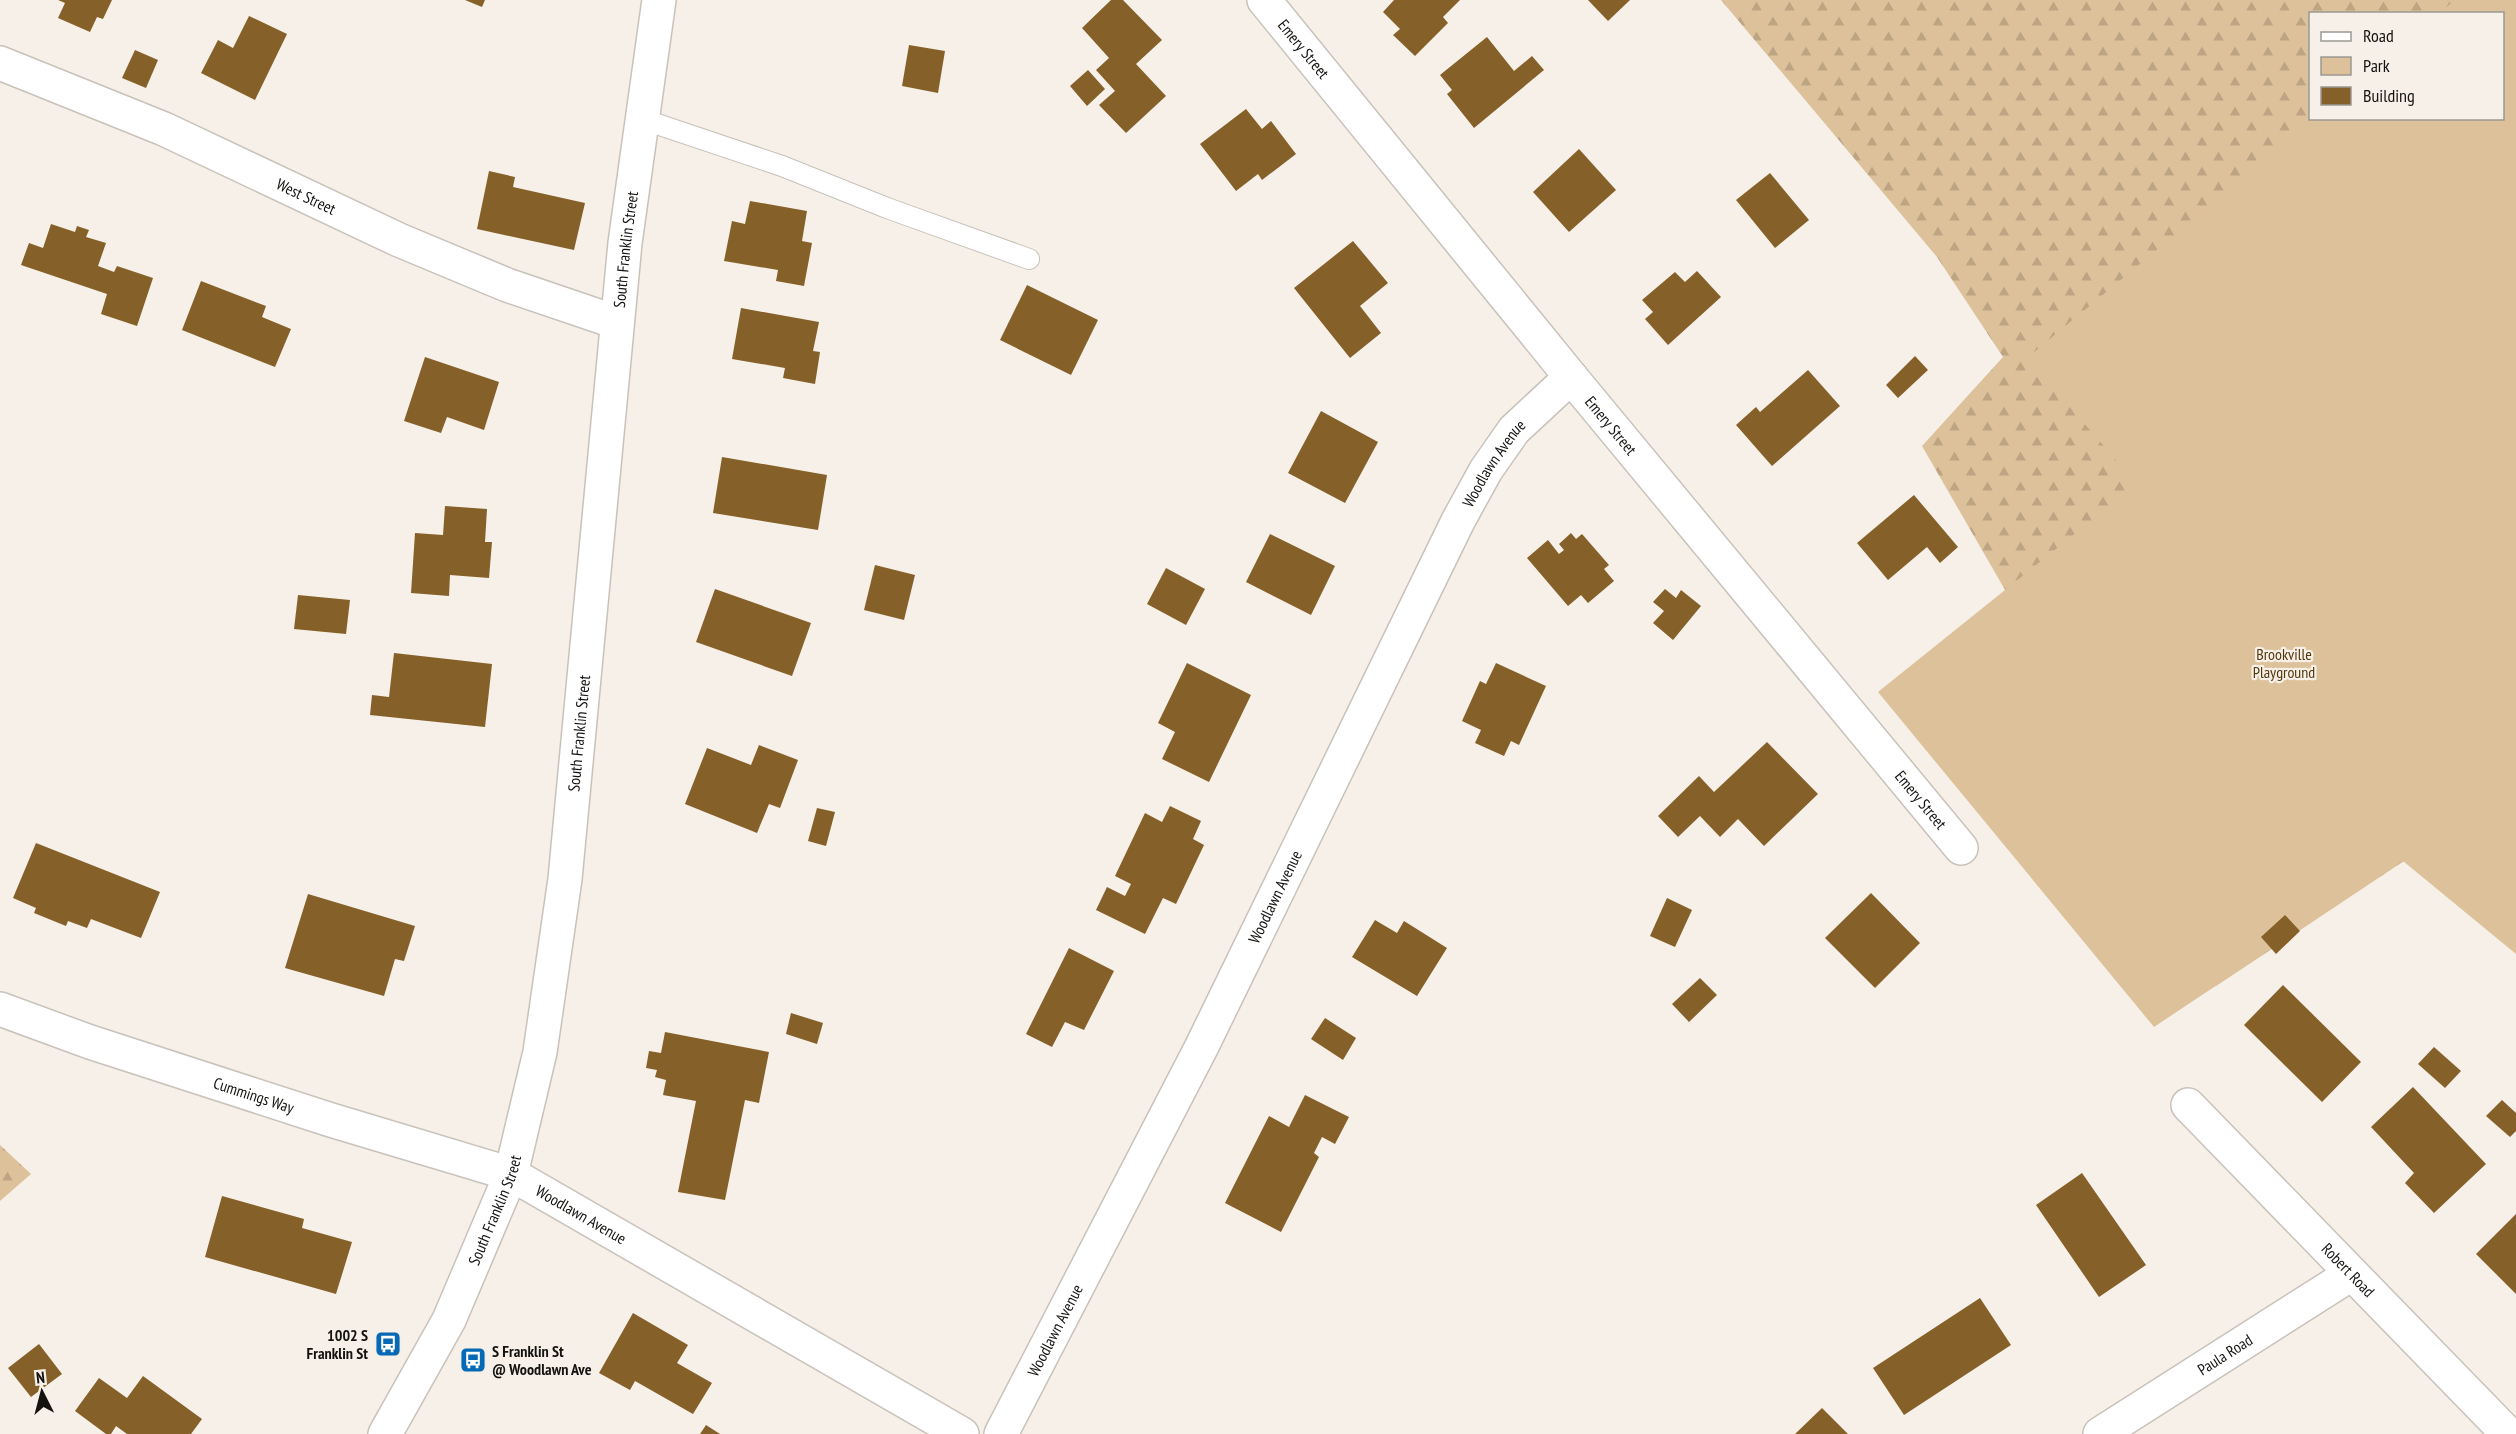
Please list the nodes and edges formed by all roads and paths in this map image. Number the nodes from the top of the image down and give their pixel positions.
1 (660, 0) edge
2 (1264, 0) edge
3 (0, 63) edge
4 (642, 119) junction
5 (1029, 260) dead end
6 (616, 322) junction
7 (1571, 377) junction
8 (1961, 848) dead end
9 (0, 1009) edge
10 (2188, 1105) dead end
11 (511, 1174) junction
12 (2352, 1274) junction
13 (385, 1434) edge
14 (962, 1434) edge
15 (1000, 1434) edge
16 (2100, 1434) edge
17 (2508, 1434) edge

1 - 4 street, South Franklin Street
2 - 7 street, Emery Street
3 - 6 street, West Street
4 - 5 lane
4 - 6 street, South Franklin Street
6 - 11 street, South Franklin Street
7 - 8 street, Emery Street
7 - 15 street, Woodlawn Avenue
9 - 11 street, Cummings Way
10 - 12 street, Robert Road
11 - 13 street, South Franklin Street
11 - 14 street, Woodlawn Avenue
12 - 16 street, Paula Road
12 - 17 street, Robert Road

